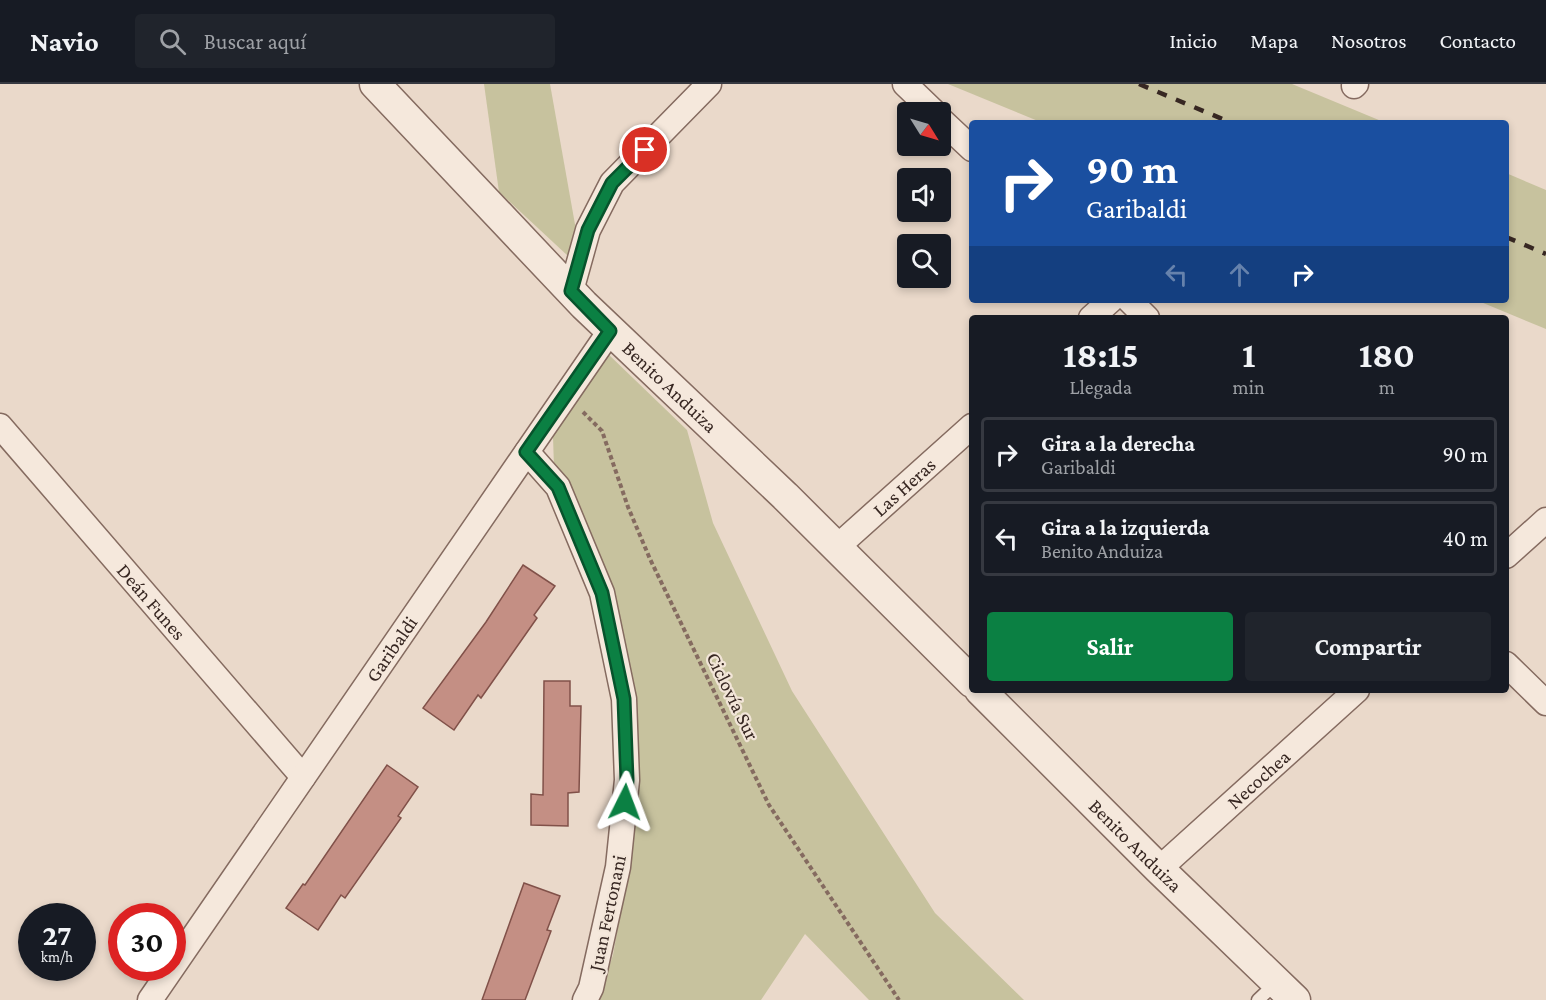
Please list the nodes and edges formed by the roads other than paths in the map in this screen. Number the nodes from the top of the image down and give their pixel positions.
1 (375, 84) edge
2 (709, 84) edge
3 (905, 84) edge
4 (924, 102) edge
5 (951, 129) edge
6 (969, 146) edge
7 (571, 291) junction
8 (1108, 303) edge
9 (1132, 303) edge
10 (1094, 315) edge
11 (1144, 315) edge
12 (610, 331) junction
13 (0, 426) edge
14 (969, 429) edge
15 (526, 452) junction
16 (1546, 520) edge
17 (837, 548) junction
18 (1509, 553) edge
19 (1509, 667) edge
20 (969, 679) edge
21 (983, 693) edge
22 (1354, 693) edge
23 (1546, 703) edge
24 (303, 777) junction
25 (1159, 869) junction
26 (1277, 994) edge
27 (150, 1000) edge
28 (585, 1000) edge

1 - 7 street, Benito Anduiza
2 - 7 street
3 - 4 street
5 - 6 street
7 - 12 street, Benito Anduiza
8 - 10 street
9 - 11 street
12 - 15 street, Garibaldi
12 - 17 street, Benito Anduiza
13 - 24 street, Deán Funes
14 - 17 street, Las Heras
15 - 24 street, Garibaldi
15 - 28 street, Juan Fertonani
16 - 18 street
17 - 20 street, Benito Anduiza
19 - 23 street
21 - 25 street, Benito Anduiza
22 - 25 street, Necochea
24 - 27 street, Garibaldi
25 - 26 street, Benito Anduiza

